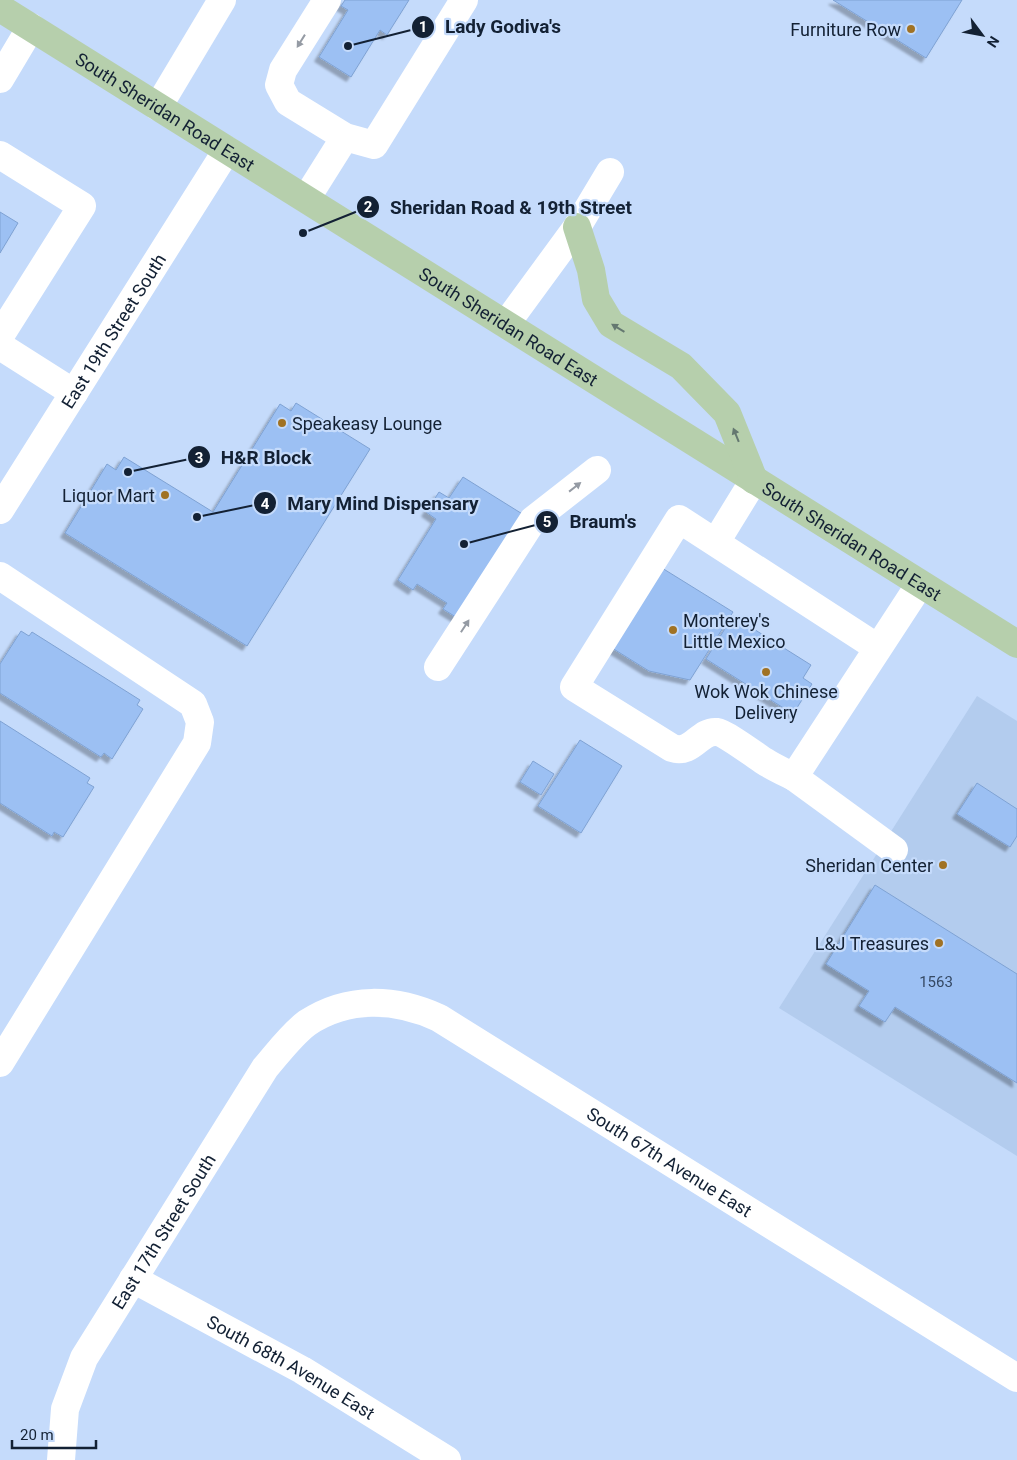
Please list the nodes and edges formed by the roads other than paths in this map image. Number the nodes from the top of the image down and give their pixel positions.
1 (327, 0) edge
2 (464, 0) edge
3 (219, 1) edge
4 (0, 8) edge
5 (30, 27) junction
6 (0, 79) edge
7 (158, 107) junction
8 (345, 137) junction
9 (227, 150) junction
10 (0, 155) edge
11 (610, 172) dead end
12 (306, 199) junction
13 (577, 227) junction
14 (506, 324) junction
15 (0, 336) edge
16 (0, 346) edge
17 (74, 393) junction
18 (597, 470) dead end
19 (754, 480) junction
20 (0, 510) edge
21 (716, 542) junction
22 (0, 576) edge
23 (920, 584) junction
24 (1017, 644) edge
25 (878, 648) junction
26 (438, 667) dead end
27 (794, 777) junction
28 (894, 850) dead end
29 (308, 1023) joint
30 (0, 1063) edge
31 (133, 1279) junction
32 (1017, 1378) edge
33 (62, 1460) edge
34 (447, 1460) edge

1 -> 8 street
2 - 8 street
3 - 7 street
4 - 5 main road, South Sheridan Road East
5 - 6 street
5 - 7 main road, South Sheridan Road East
7 - 9 main road, South Sheridan Road East
8 - 12 street
9 - 12 main road, South Sheridan Road East
9 - 17 street, East 19th Street South
10 - 15 street
11 - 13 street
12 - 14 main road, South Sheridan Road East
13 - 14 street
19 -> 13 main road
14 - 19 main road, South Sheridan Road East
16 - 17 street
17 - 20 street, East 19th Street South
26 -> 18 street
19 - 21 street
19 - 23 main road, South Sheridan Road East
21 - 25 street
21 - 27 street
22 - 30 street
23 - 24 main road, South Sheridan Road East
23 - 25 street
25 - 27 street
27 - 28 street
29 - 31 street, East 17th Street South
29 - 32 street, South 67th Avenue East
31 - 33 street, East 17th Street South
31 - 34 street, South 68th Avenue East

